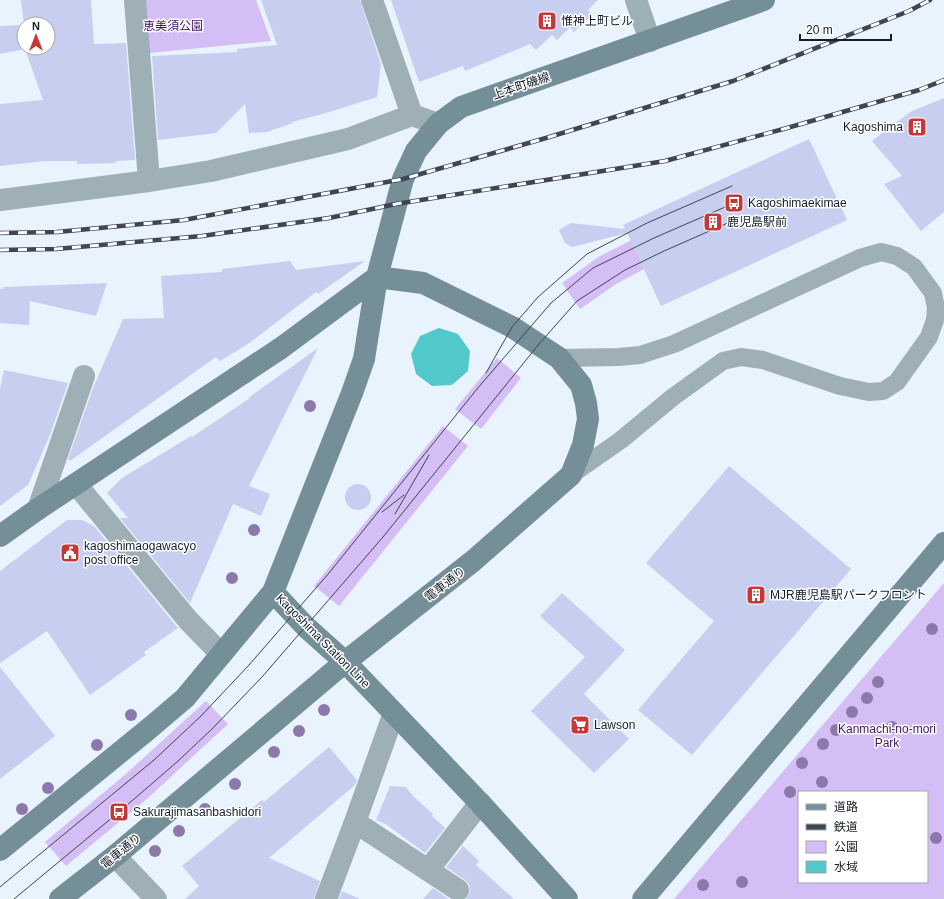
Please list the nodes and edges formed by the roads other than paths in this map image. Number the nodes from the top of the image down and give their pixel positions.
1 (135, 0) edge
2 (372, 0) edge
3 (636, 0) edge
4 (764, 0) edge
5 (650, 41) junction
6 (412, 115) junction
7 (438, 124) junction
8 (149, 181) junction
9 (0, 200) edge
10 (377, 277) junction
11 (559, 358) junction
12 (84, 376) dead end
13 (571, 476) junction
14 (76, 484) junction
15 (38, 509) junction
16 (0, 536) edge
17 (944, 543) edge
18 (273, 592) junction
19 (221, 654) junction
20 (345, 662) junction
21 (394, 713) junction
22 (480, 803) junction
23 (355, 822) junction
24 (0, 850) edge
25 (115, 856) junction
26 (428, 870) junction
27 (458, 890) dead end
28 (60, 899) edge
29 (156, 899) edge
30 (326, 899) edge
31 (567, 899) edge
32 (643, 899) edge

1 - 8 street
2 - 6 street
3 - 5 street
4 - 5 street, 上本町磯線
5 - 7 street, 上本町磯線
6 - 7 street
6 - 8 street
7 - 10 street, 上本町磯線
8 - 9 street
10 - 11 street, 電車通り
10 - 14 street
10 - 18 street, Kagoshima Station Line
11 - 13 street, 電車通り
11 - 13 lane
12 - 15 street
13 - 20 street, 電車通り
14 - 15 street
14 - 19 street
15 - 16 street
17 - 32 street
18 - 19 street
18 - 20 street, Kagoshima Station Line
19 - 24 street
20 - 21 street, Kagoshima Station Line
20 - 25 street, 電車通り
21 - 22 street, Kagoshima Station Line
21 - 23 street
22 - 26 street
22 - 31 street, Kagoshima Station Line
23 - 26 street
23 - 30 street
25 - 28 street, 電車通り
25 - 29 street
26 - 27 street

